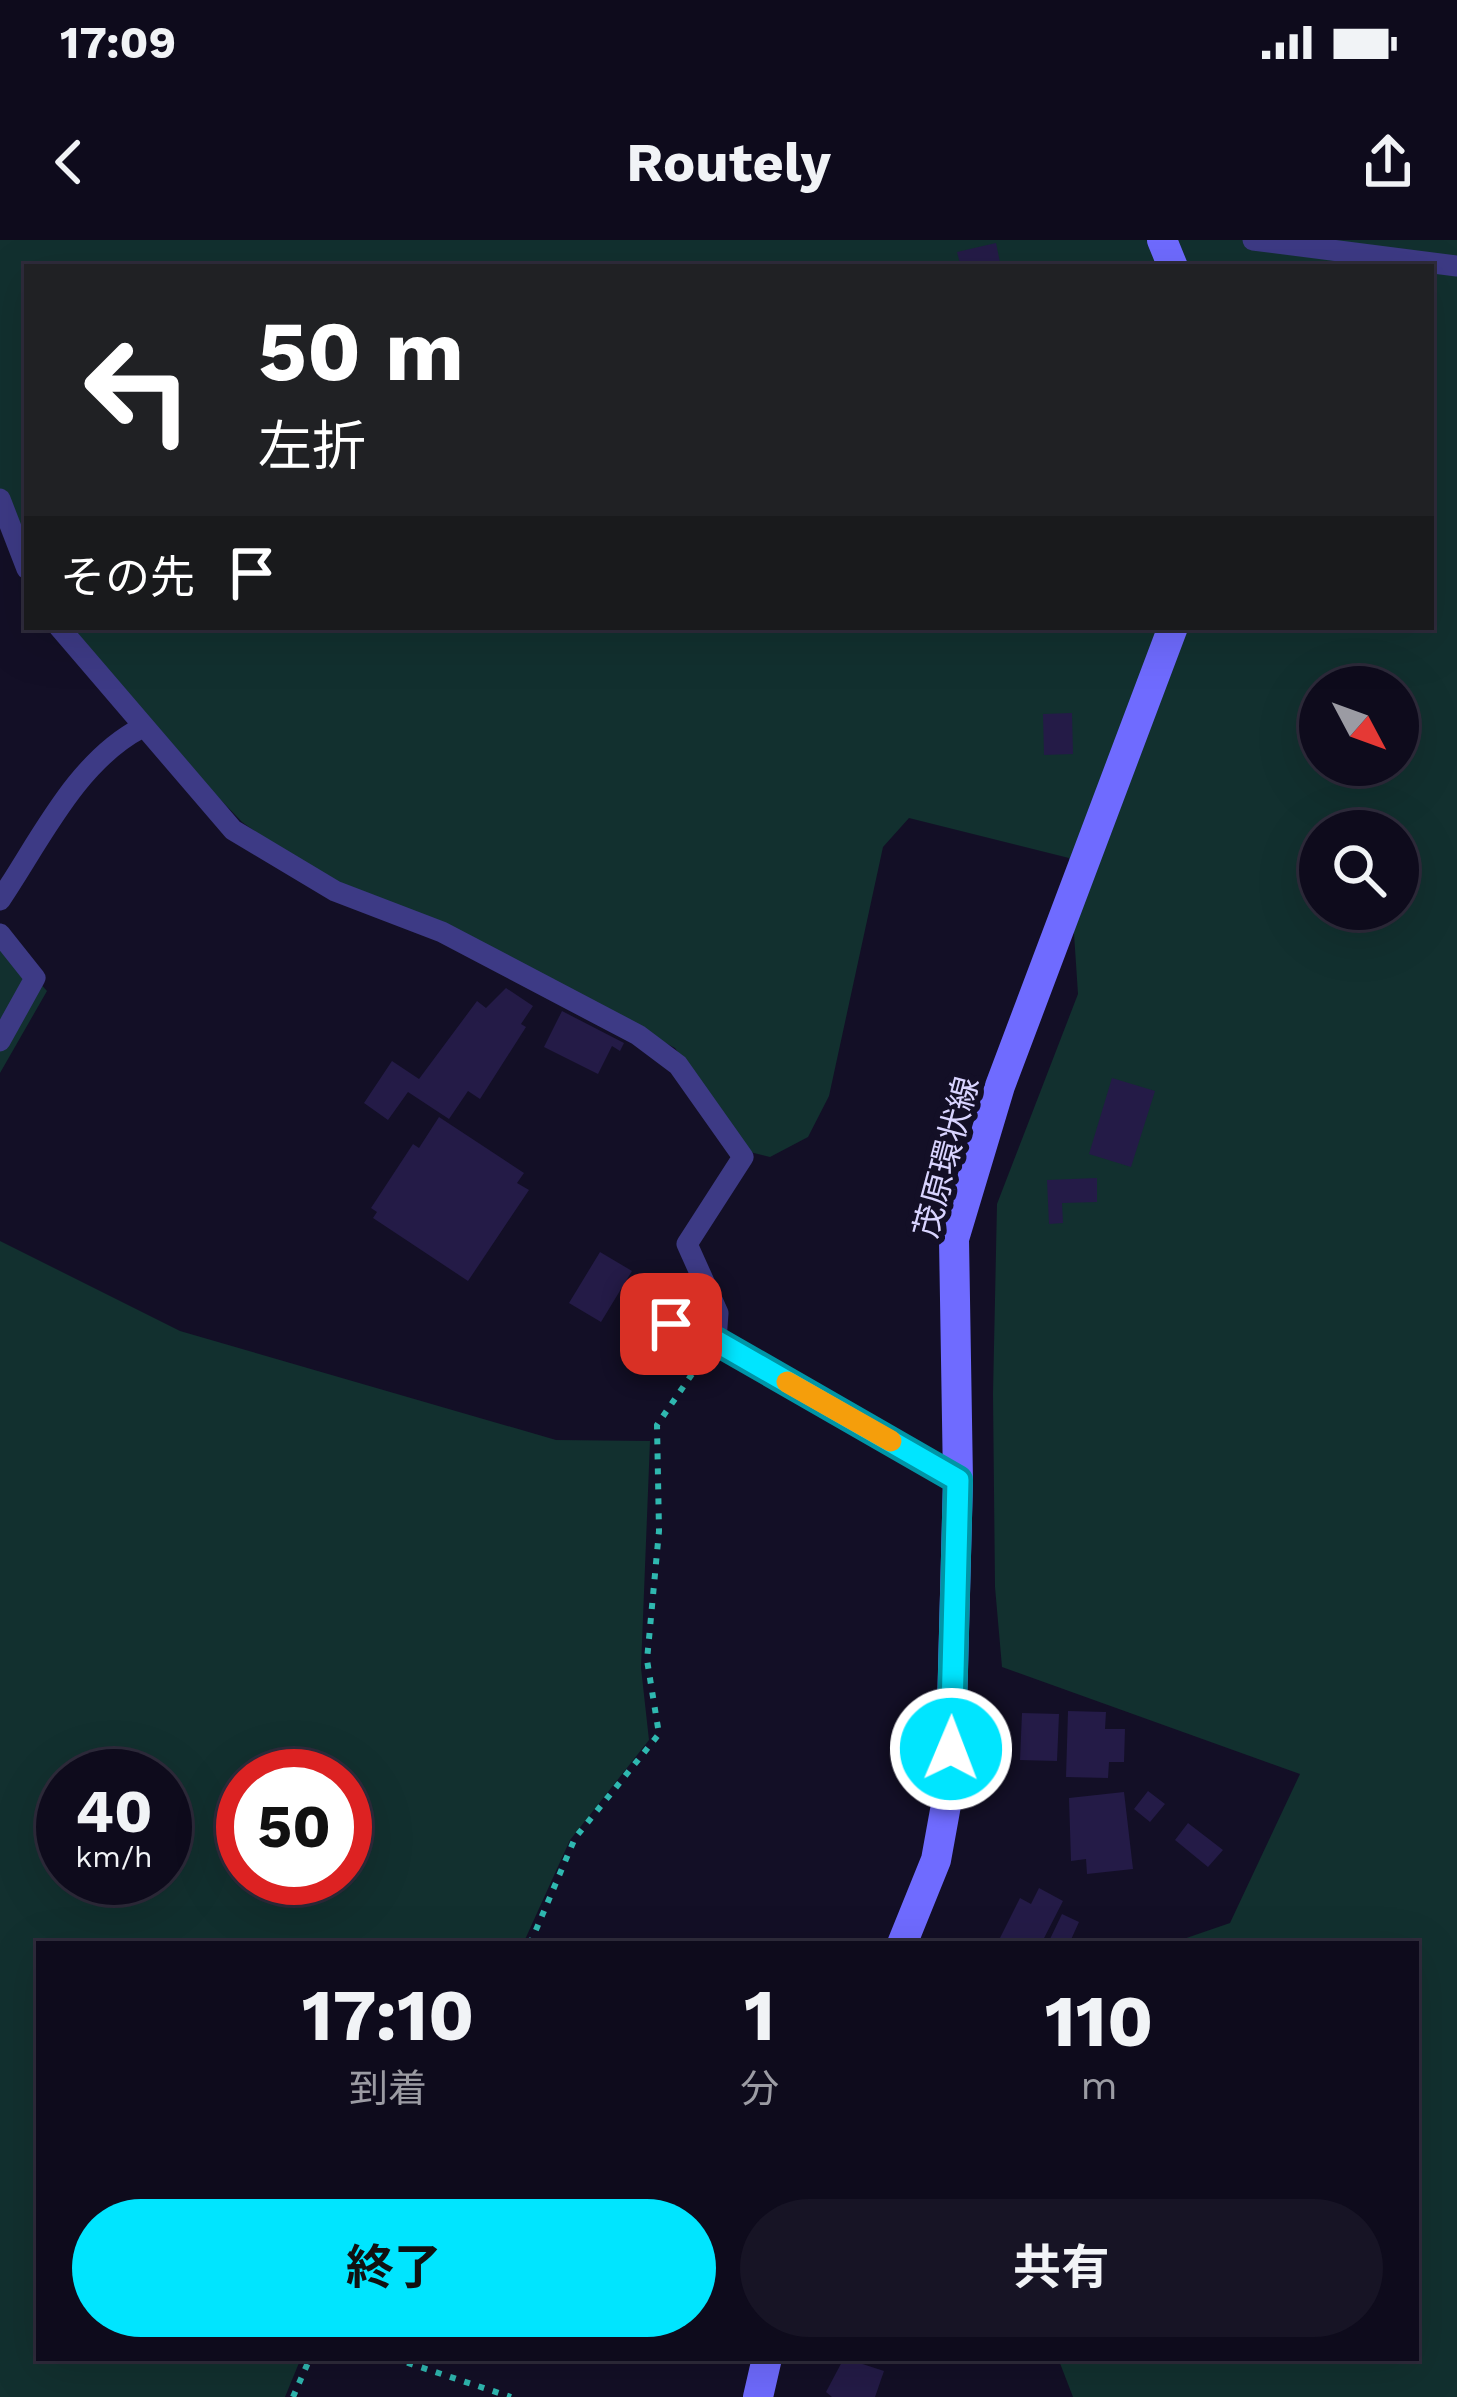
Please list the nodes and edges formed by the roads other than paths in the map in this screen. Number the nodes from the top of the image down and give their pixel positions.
1 (1253, 240) edge
2 (1457, 266) edge
3 (0, 499) edge
4 (24, 561) edge
5 (61, 630) edge
6 (1172, 630) edge
7 (141, 728) junction
8 (0, 901) edge
9 (0, 934) edge
10 (0, 1041) edge
11 (671, 1324) dead end
12 (716, 1341) junction
13 (958, 1480) junction
14 (903, 1941) edge
15 (766, 2361) edge
16 (758, 2397) edge

1 - 2 lane
3 - 4 lane
5 - 7 lane
6 - 13 main road, 茂原環状線
7 - 8 lane
7 - 12 lane
9 - 10 lane
11 - 12 lane
12 - 13 lane
13 - 14 main road, 茂原環状線
15 - 16 main road

